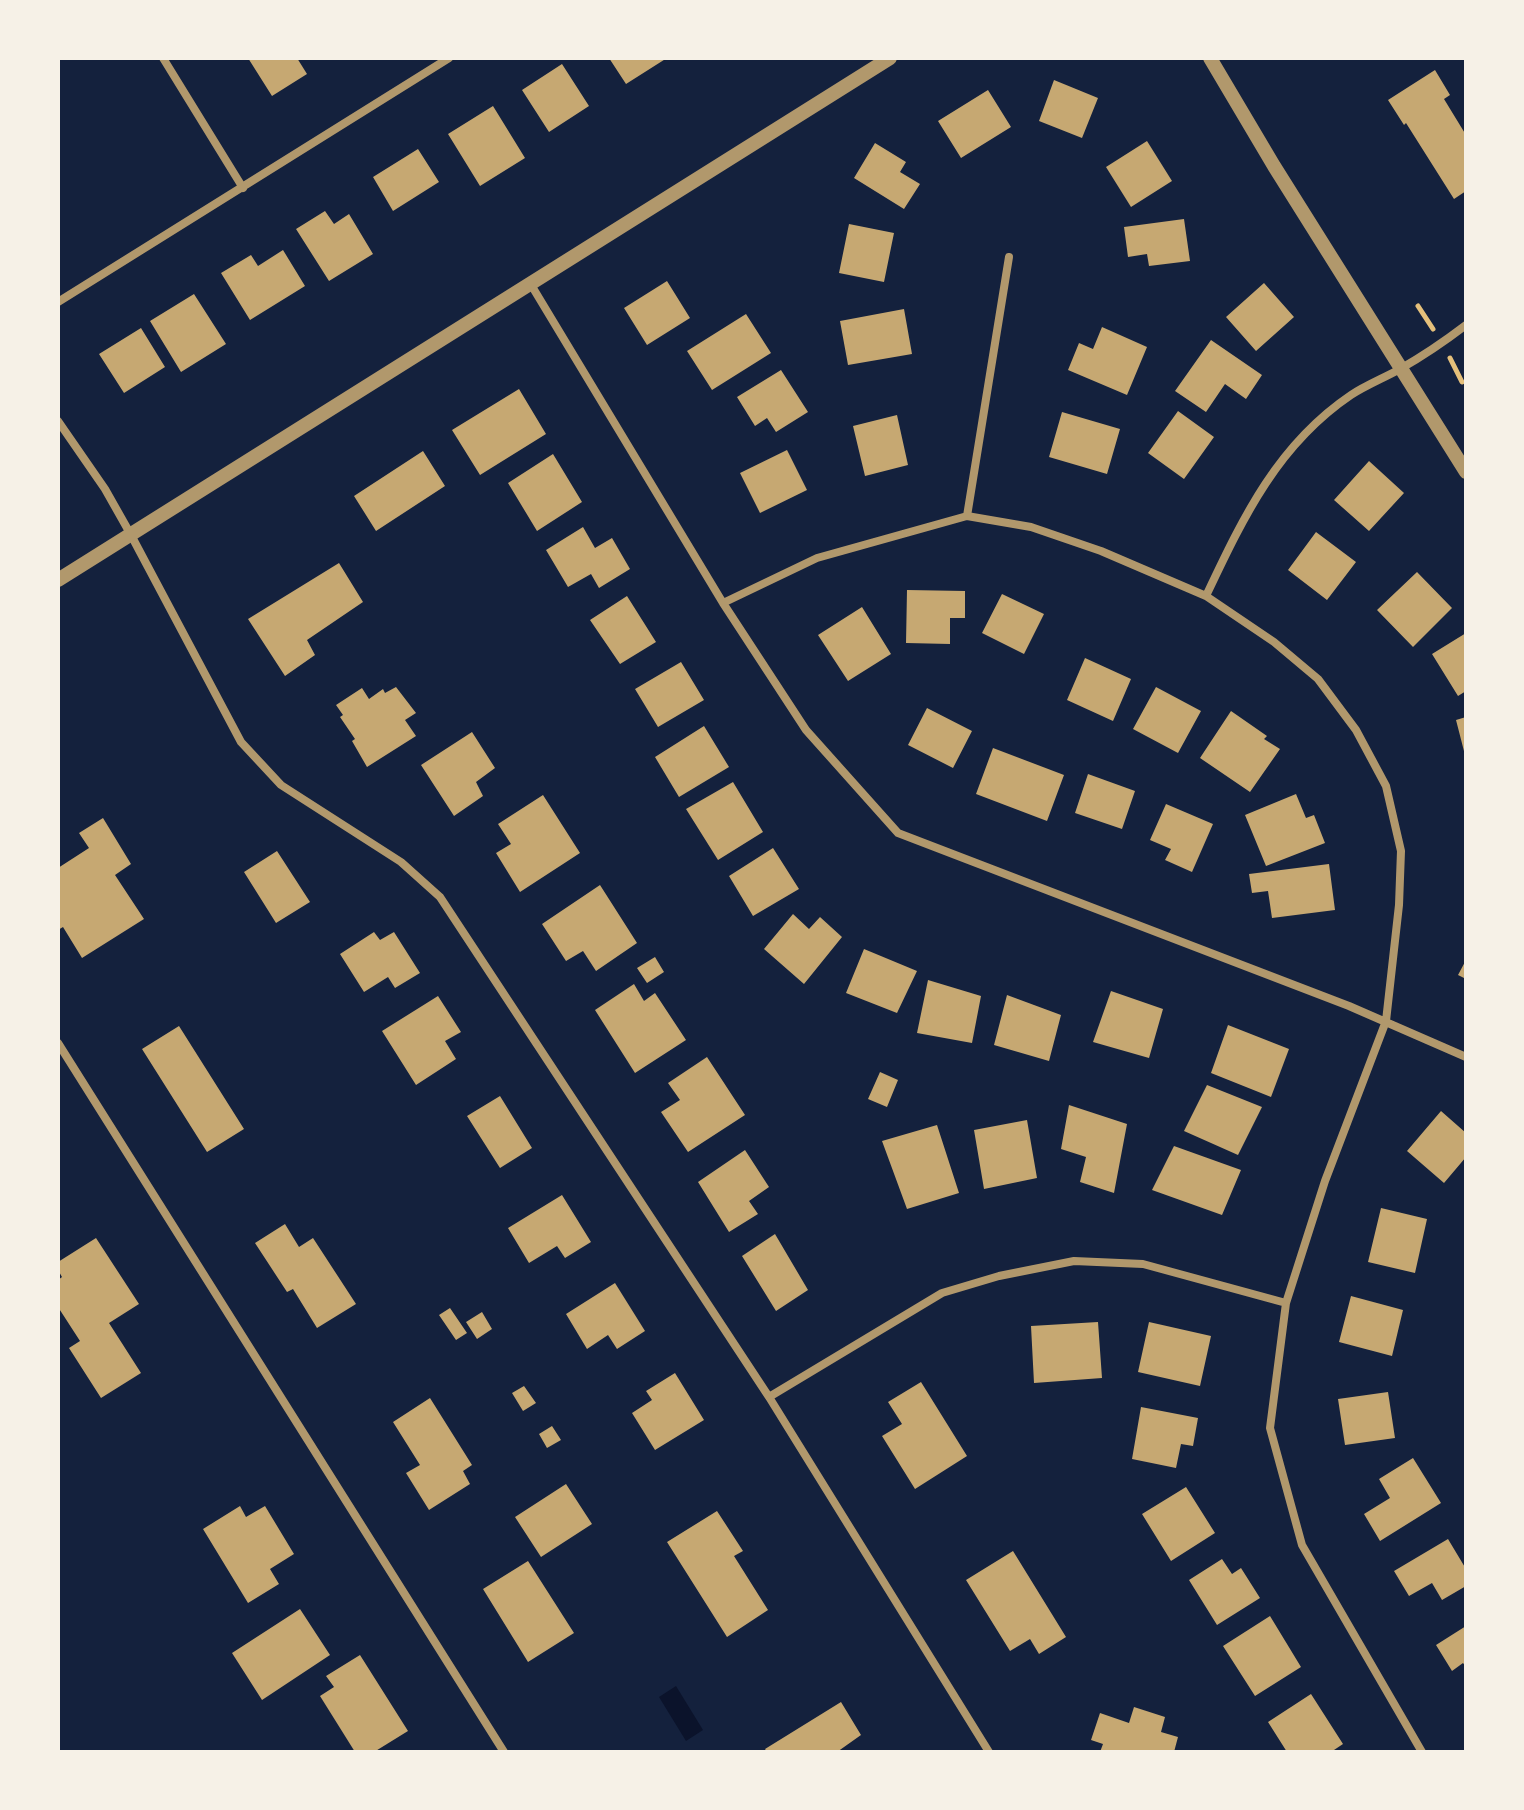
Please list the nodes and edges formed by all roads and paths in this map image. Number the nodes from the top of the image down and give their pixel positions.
1 (163, 58) edge
2 (449, 58) edge
3 (890, 58) edge
4 (1210, 58) edge
5 (243, 188) junction
6 (1009, 257) dead end
7 (530, 283) junction
8 (58, 302) edge
9 (1466, 325) edge
10 (1402, 368) junction
11 (58, 421) edge
12 (1466, 472) edge
13 (967, 516) junction
14 (131, 535) junction
15 (58, 580) edge
16 (1206, 596) junction
17 (723, 603) junction
18 (1386, 1021) junction
19 (58, 1043) edge
20 (1466, 1057) edge
21 (1286, 1303) junction
22 (769, 1397) junction
23 (504, 1752) edge
24 (989, 1752) edge
25 (1422, 1752) edge

1 - 5 street
2 - 5 street
3 - 7 street
4 - 10 street
5 - 8 street
6 - 13 street
7 - 14 street
7 - 17 street
9 - 10 street
10 - 12 street
10 - 16 street
11 - 14 street
13 - 16 street
13 - 17 street
14 - 15 street
14 - 22 street
16 - 18 street
17 - 18 street
18 - 20 street
18 - 21 street
19 - 23 street
21 - 22 street
21 - 25 street
22 - 24 street

